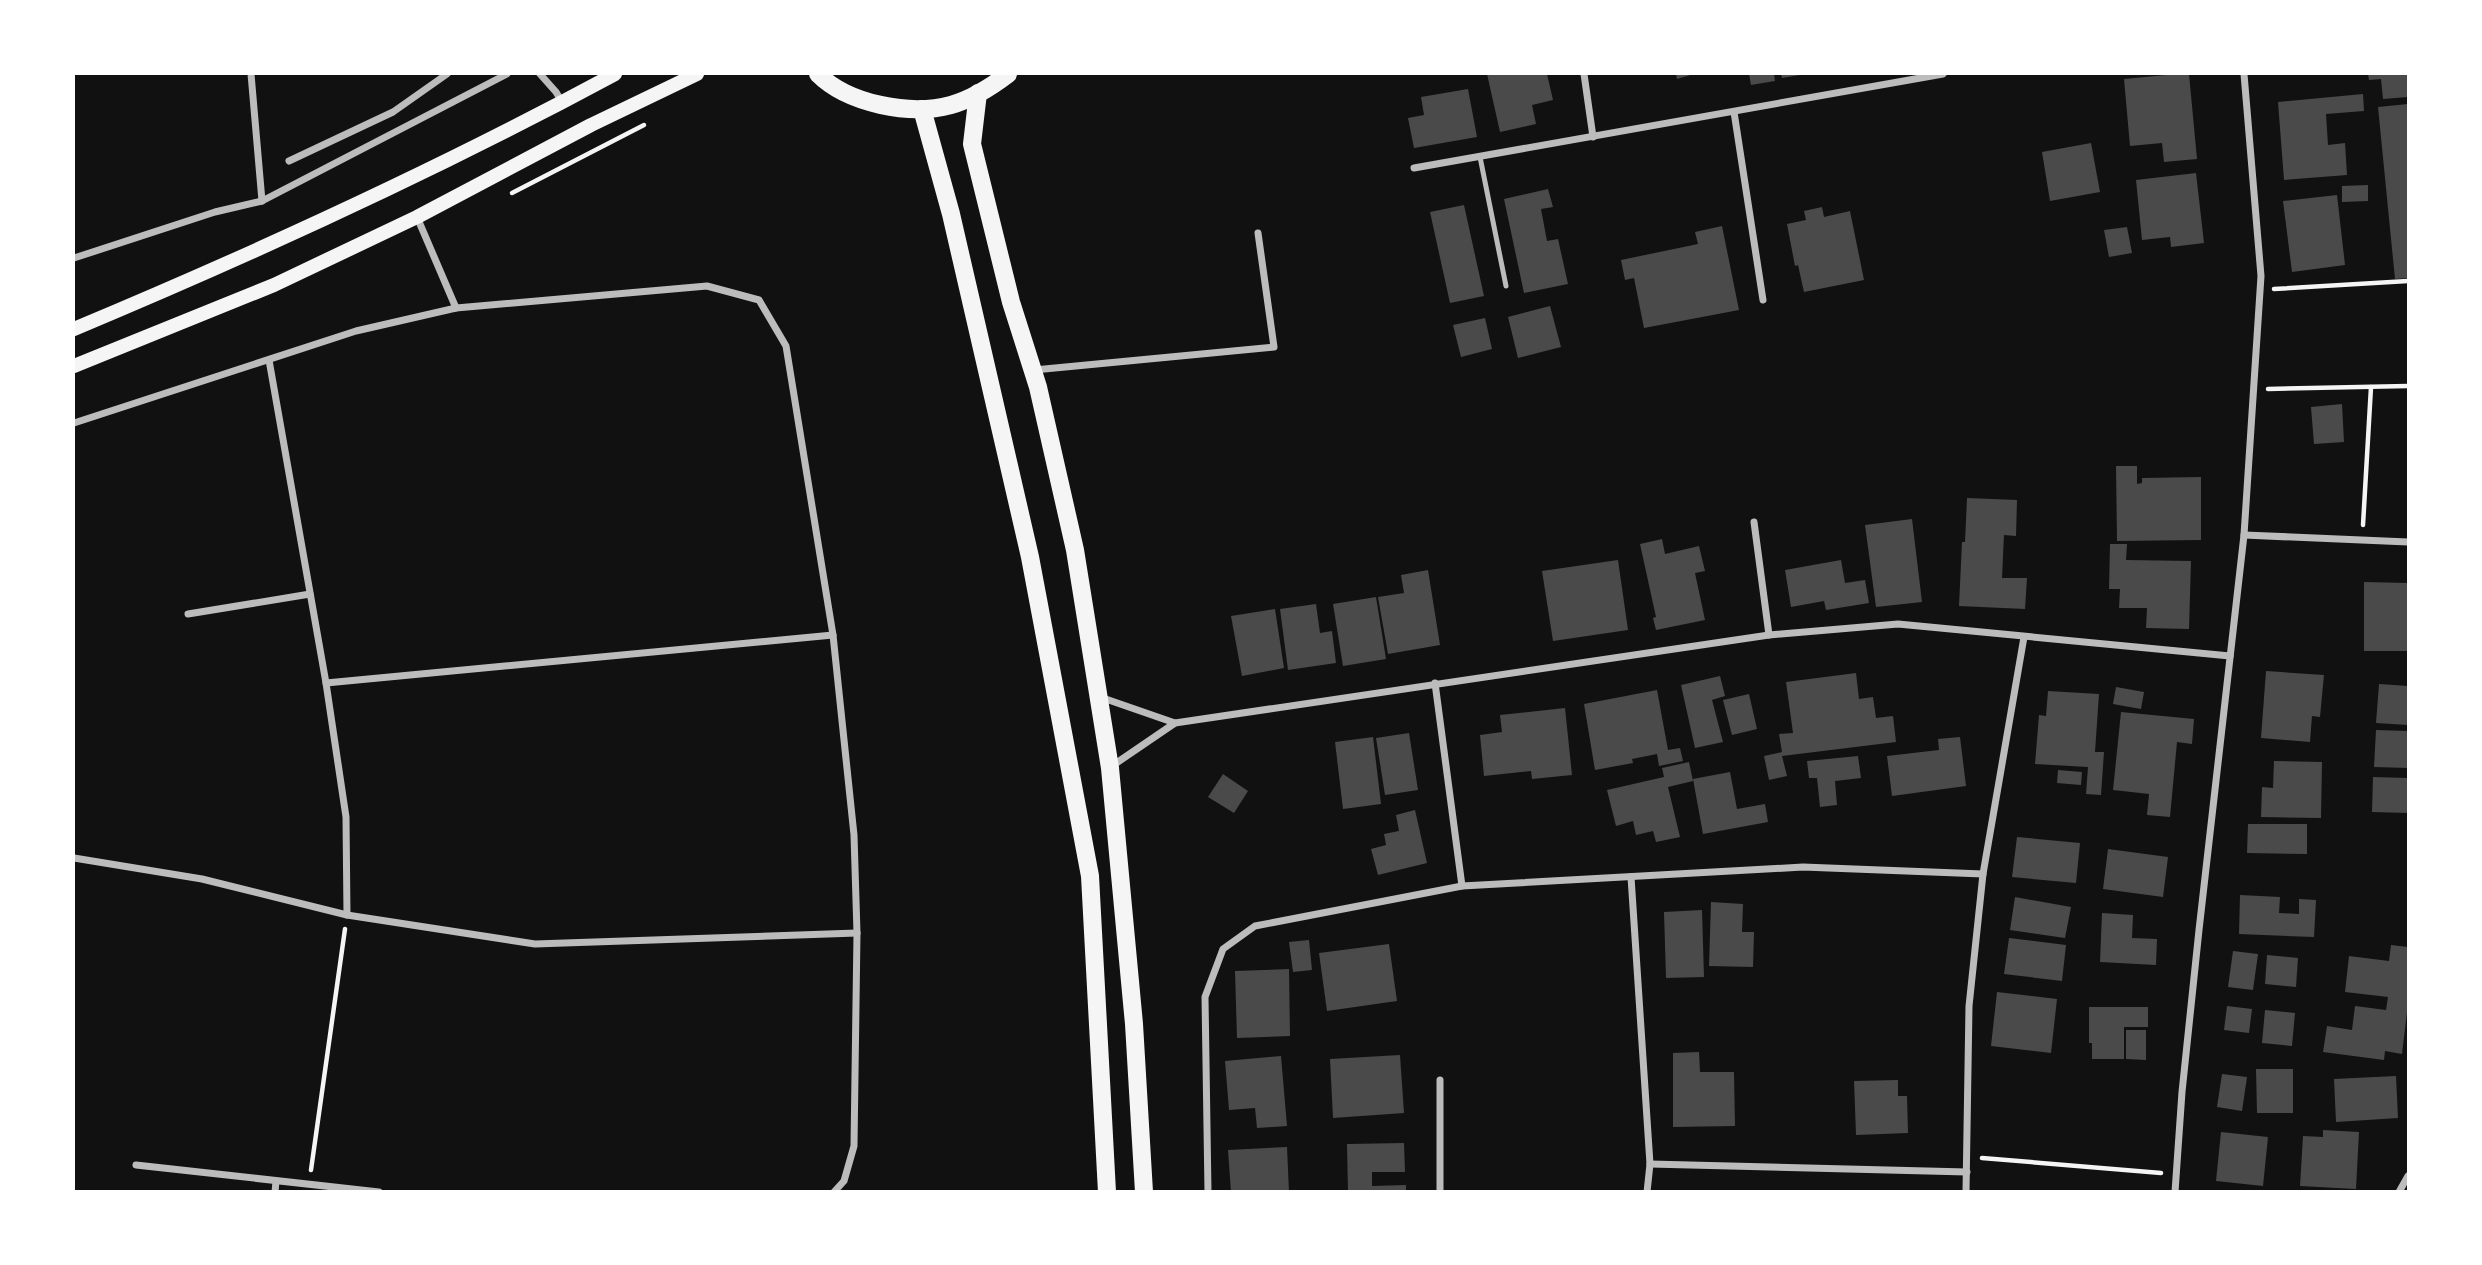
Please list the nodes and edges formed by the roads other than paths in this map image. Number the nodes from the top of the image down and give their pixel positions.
1 (251, 74) edge
2 (447, 74) edge
3 (507, 74) edge
4 (540, 74) edge
5 (615, 74) edge
6 (697, 74) edge
7 (818, 74) edge
8 (1008, 74) edge
9 (1584, 74) edge
10 (1943, 74) edge
11 (2244, 74) edge
12 (1926, 75) edge
13 (978, 93) junction
14 (562, 102) junction
15 (922, 109) junction
16 (1734, 112) junction
17 (1593, 137) junction
18 (1480, 157) junction
19 (289, 161) dead end
20 (1413, 168) dead end
21 (262, 201) junction
22 (417, 217) junction
23 (1258, 233) dead end
24 (74, 258) edge
25 (1506, 286) dead end
26 (1763, 300) dead end
27 (456, 308) junction
28 (74, 329) edge
29 (268, 360) junction
30 (74, 366) edge
31 (1033, 370) junction
32 (74, 423) edge
33 (1754, 522) dead end
34 (2244, 535) junction
35 (2409, 542) edge
36 (310, 594) junction
37 (188, 614) dead end
38 (833, 635) junction
39 (1769, 635) junction
40 (2024, 637) junction
41 (2230, 656) junction
42 (326, 683) junction
43 (1435, 683) junction
44 (1098, 696) junction
45 (1175, 723) junction
46 (1110, 768) junction
47 (74, 858) edge
48 (1983, 874) junction
49 (1631, 877) junction
50 (1462, 886) junction
51 (347, 915) junction
52 (857, 933) junction
53 (1440, 1080) dead end
54 (1650, 1164) junction
55 (136, 1165) dead end
56 (1966, 1172) junction
57 (2409, 1176) edge
58 (276, 1181) junction
59 (275, 1192) edge
60 (379, 1192) edge
61 (834, 1192) edge
62 (1107, 1192) edge
63 (1144, 1192) edge
64 (1208, 1192) edge
65 (1440, 1192) edge
66 (1647, 1192) edge
67 (1966, 1192) edge
68 (2175, 1192) edge
69 (2399, 1192) edge

1 - 21 street
2 - 19 street
3 - 21 street
4 - 14 street
5 - 14 main road
6 - 22 main road
7 - 15 main road
8 - 13 main road
9 - 17 street
10 - 12 street
11 - 34 street
12 - 16 street
13 - 15 main road
13 - 31 main road
14 - 28 main road
15 - 62 main road
16 - 17 street
16 - 26 street
17 - 18 street
18 - 20 street
18 - 25 lane
21 - 24 street
22 - 27 street
22 - 30 main road
23 - 31 street
27 - 29 street
27 - 38 street
29 - 32 street
29 - 36 street
31 - 44 main road
33 - 39 street
34 - 35 street
34 - 41 street
36 - 37 street
36 - 42 street
38 - 42 street
38 - 52 street
39 - 40 street
39 - 43 street
40 - 41 street
40 - 48 street
41 - 68 street
42 - 51 street
43 - 45 street
43 - 50 street
44 - 45 street
44 - 46 main road
45 - 46 street
46 - 63 main road
47 - 51 street
48 - 49 street
48 - 56 street
49 - 50 street
49 - 54 street
50 - 64 street
51 - 52 street
52 - 61 street
53 - 65 street
54 - 56 street
54 - 66 street
55 - 58 street
56 - 67 street
57 - 69 street
58 - 59 street
58 - 60 street

